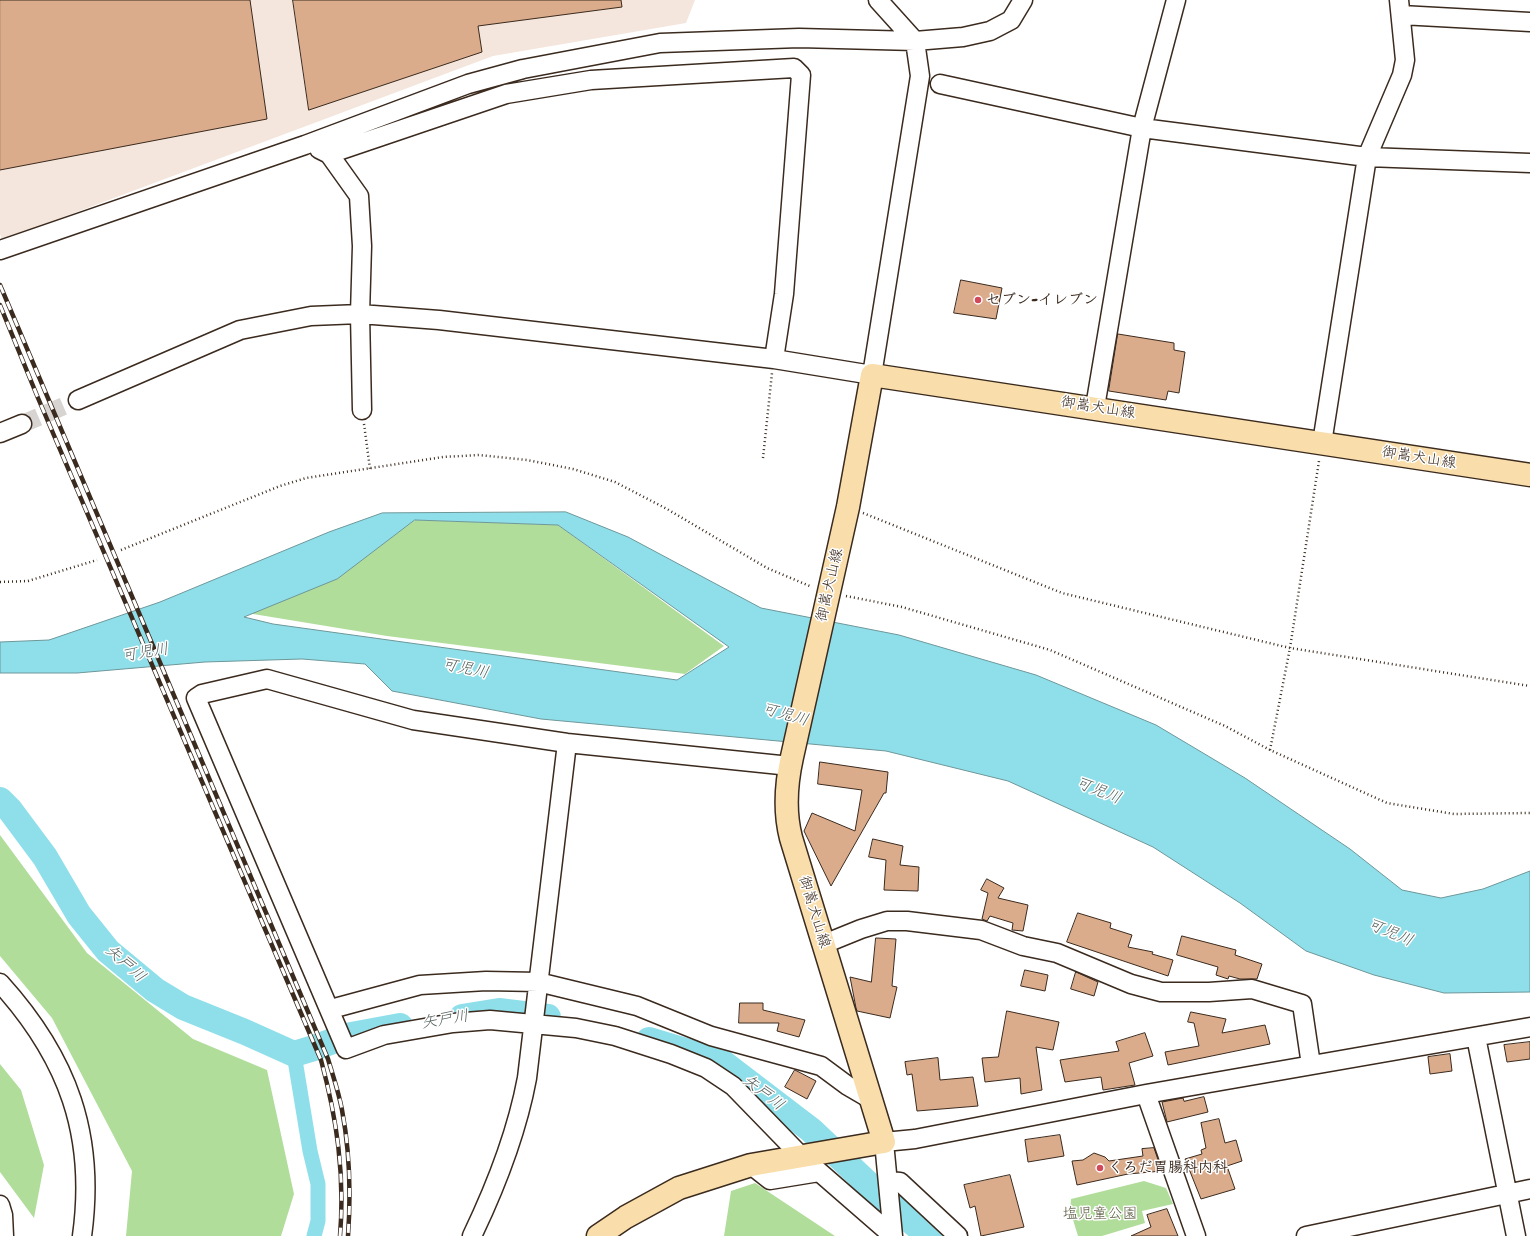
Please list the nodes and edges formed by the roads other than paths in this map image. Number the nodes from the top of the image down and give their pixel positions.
1 (878, 0) edge
2 (1023, 0) edge
3 (1176, 0) edge
4 (1400, 8) edge
5 (1530, 22) edge
6 (915, 41) junction
7 (940, 84) dead end
8 (1142, 128) junction
9 (305, 145) junction
10 (329, 154) junction
11 (1368, 156) junction
12 (1530, 163) edge
13 (0, 250) edge
14 (360, 314) junction
15 (774, 359) junction
16 (872, 375) junction
17 (78, 400) tunnel mouth
18 (1095, 407) junction
19 (362, 410) road end
20 (22, 424) tunnel mouth
21 (0, 433) edge
22 (1322, 443) junction
23 (1530, 475) edge
24 (567, 743) junction
25 (791, 761) junction
26 (824, 944) junction
27 (0, 983) edge
28 (538, 985) junction
29 (331, 1009) junction
30 (535, 1024) junction
31 (1530, 1027) edge
32 (1476, 1037) junction
33 (1312, 1065) junction
34 (1146, 1094) junction
35 (872, 1100) junction
36 (884, 1142) junction
37 (801, 1156) junction
38 (751, 1165) junction
39 (819, 1172) junction
40 (888, 1181) junction
41 (1530, 1189) edge
42 (1507, 1193) junction
43 (82, 1236) edge
44 (472, 1236) edge
45 (598, 1236) edge
46 (893, 1236) edge
47 (958, 1236) edge
48 (1196, 1236) edge
49 (1306, 1236) edge
50 (1516, 1236) edge

1 - 6 street
2 - 6 street
3 - 8 street
4 - 5 street
4 - 11 street
6 - 9 street
6 - 16 street
7 - 8 street
8 - 11 street
8 - 18 street
9 - 10 street
9 - 13 street
10 - 14 street
10 - 15 street
11 - 12 street
11 - 22 street
14 - 15 street
14 - 17 street
14 - 19 street
15 - 16 street
16 - 18 main road, 御嵩犬山線
16 - 25 main road, 御嵩犬山線
18 - 22 main road, 御嵩犬山線
20 - 21 street
22 - 23 main road, 御嵩犬山線
24 - 25 street
24 - 28 street
24 - 29 street
25 - 26 main road, 御嵩犬山線
26 - 33 street
26 - 35 main road, 御嵩犬山線
27 - 43 street
28 - 29 street
28 - 30 street
28 - 35 street
29 - 30 street
30 - 37 street
30 - 44 street
31 - 32 street
32 - 33 street
32 - 42 street
33 - 34 street
34 - 36 street
34 - 48 street
35 - 36 main road, 御嵩犬山線
36 - 37 main road
36 - 40 street
37 - 38 main road
37 - 39 street
38 - 39 street
38 - 45 main road
39 - 46 street
40 - 46 street
40 - 47 street
41 - 42 street
42 - 49 street
42 - 50 street

